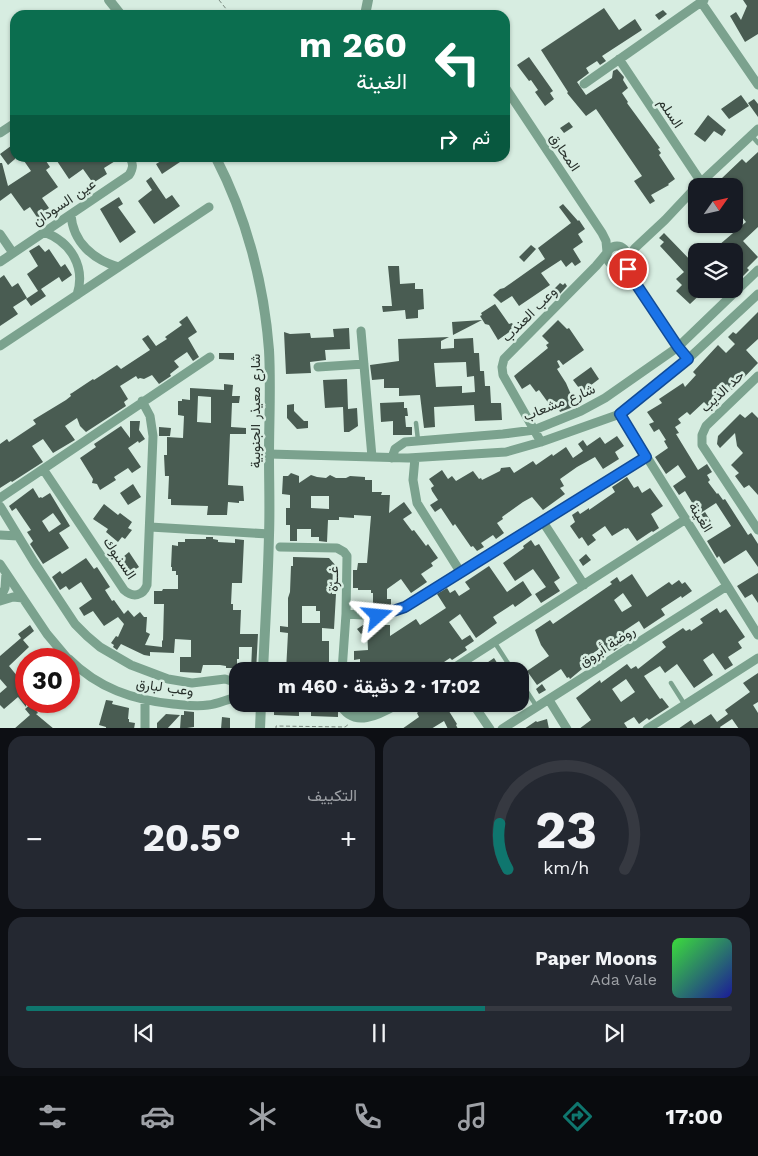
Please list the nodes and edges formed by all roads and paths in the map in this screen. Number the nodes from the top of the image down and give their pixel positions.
1 (219, 0) edge
2 (703, 1) edge
3 (227, 10) edge
4 (619, 59) junction
5 (584, 84) dead end
6 (758, 85) edge
7 (510, 95) edge
8 (755, 132) edge
9 (758, 143) edge
10 (133, 162) edge
11 (220, 162) edge
12 (694, 178) edge
13 (706, 178) edge
14 (688, 196) edge
15 (209, 207) dead end
16 (71, 215) junction
17 (44, 232) junction
18 (602, 233) junction
19 (0, 234) edge
20 (642, 242) junction
21 (83, 246) junction
22 (620, 246) junction
23 (13, 253) junction
24 (72, 253) junction
25 (607, 253) junction
26 (626, 260) junction
27 (0, 262) edge
28 (596, 266) junction
29 (614, 266) junction
30 (119, 267) junction
31 (758, 270) edge
32 (632, 278) junction
33 (758, 294) edge
34 (77, 295) junction
35 (361, 331) dead end
36 (0, 346) edge
37 (678, 347) junction
38 (210, 357) dead end
39 (688, 359) junction
40 (364, 364) junction
41 (318, 367) dead end
42 (758, 376) edge
43 (142, 401) junction
44 (620, 414) junction
45 (416, 423) dead end
46 (534, 430) junction
47 (418, 440) junction
48 (540, 442) junction
49 (269, 454) junction
50 (372, 457) junction
51 (646, 457) junction
52 (392, 458) junction
53 (415, 458) junction
54 (43, 469) junction
55 (0, 498) edge
56 (0, 506) edge
57 (686, 519) junction
58 (543, 522) junction
59 (756, 524) edge
60 (150, 527) junction
61 (269, 534) junction
62 (0, 535) edge
63 (18, 536) junction
64 (280, 547) dead end
65 (0, 564) edge
66 (6, 572) junction
67 (461, 573) junction
68 (584, 585) junction
69 (726, 586) junction
70 (23, 598) junction
71 (0, 600) edge
72 (346, 614) junction
73 (758, 635) edge
74 (494, 643) junction
75 (59, 648) edge
76 (758, 658) edge
77 (263, 662) edge
78 (343, 662) edge
79 (464, 662) edge
80 (507, 662) edge
81 (80, 669) edge
82 (229, 680) edge
83 (671, 683) dead end
84 (529, 695) edge
85 (145, 700) junction
86 (229, 700) edge
87 (549, 700) junction
88 (684, 704) junction
89 (537, 707) junction
90 (261, 712) edge
91 (345, 712) edge
92 (358, 712) edge
93 (378, 712) edge
94 (386, 712) edge
95 (478, 712) edge
96 (353, 720) junction
97 (145, 728) edge
98 (260, 728) edge
99 (276, 728) edge
100 (490, 728) edge
101 (502, 728) edge
102 (567, 728) edge
103 (647, 728) edge

1 - 3 path
2 - 4 street
2 - 6 street
4 - 5 street
4 - 12 street, السلم
7 - 18 street, المحارق
8 - 9 lane
8 - 13 street
10 - 16 street, عين السودان
11 - 49 street, شارع معيذر الجنوبية
14 - 20 street
15 - 30 street
16 - 17 street, عين السودان
16 - 21 street
17 - 23 street, عين السودان
17 - 24 street
18 - 22 street, المحارق
18 - 25 street, المحارق
19 - 23 street
20 - 22 street
20 - 26 street
21 - 24 street
21 - 30 street
22 - 25 street
22 - 26 street
23 - 27 street, عين السودان
24 - 34 street
25 - 28 street, وعب العندب
25 - 29 street
26 - 29 street
26 - 32 street
28 - 29 street
28 - 46 street, وعب العندب
29 - 32 street
30 - 34 street
31 - 37 street, شارع مشعاب
32 - 37 street
33 - 39 street
34 - 36 street
35 - 40 street
37 - 39 street
37 - 46 street, شارع مشعاب
38 - 43 street
39 - 44 street
40 - 41 street
40 - 50 street
42 - 59 street, حد الذيب
43 - 54 street
43 - 60 street, السنبوك
44 - 48 street
44 - 51 street, الغينة
45 - 47 lane
46 - 47 street, شارع مشعاب
46 - 48 street, وعب العندب
47 - 52 street, شارع مشعاب
48 - 53 street
49 - 50 street
49 - 61 street, شارع معيذر الجنوبية
50 - 52 street
51 - 57 street, الغينة
51 - 58 street
52 - 53 street
53 - 67 street
54 - 55 street
54 - 60 street, السنبوك
56 - 63 street
57 - 68 street
57 - 69 street, الغينة
58 - 67 street
58 - 68 street
60 - 61 street
61 - 77 street, شارع معيذر الجنوبية
62 - 63 street
63 - 82 street
64 - 72 street, غــرّة
65 - 66 street, وعب لبارق
66 - 70 street, وعب لبارق
66 - 71 street
67 - 72 street
68 - 74 street
69 - 73 street, الغينة
69 - 87 street, روضة أبروق
70 - 71 street
70 - 75 street, وعب لبارق
72 - 78 street, غــرّة
74 - 79 street
74 - 80 lane
76 - 88 street
81 - 85 street, وعب لبارق
83 - 88 lane
84 - 89 lane
85 - 86 street, وعب لبارق
85 - 97 street
87 - 89 street, روضة أبروق
87 - 102 street
88 - 103 street
89 - 101 street, روضة أبروق
90 - 98 street
91 - 96 street
92 - 93 street
94 - 96 street
95 - 100 street
96 - 99 path

